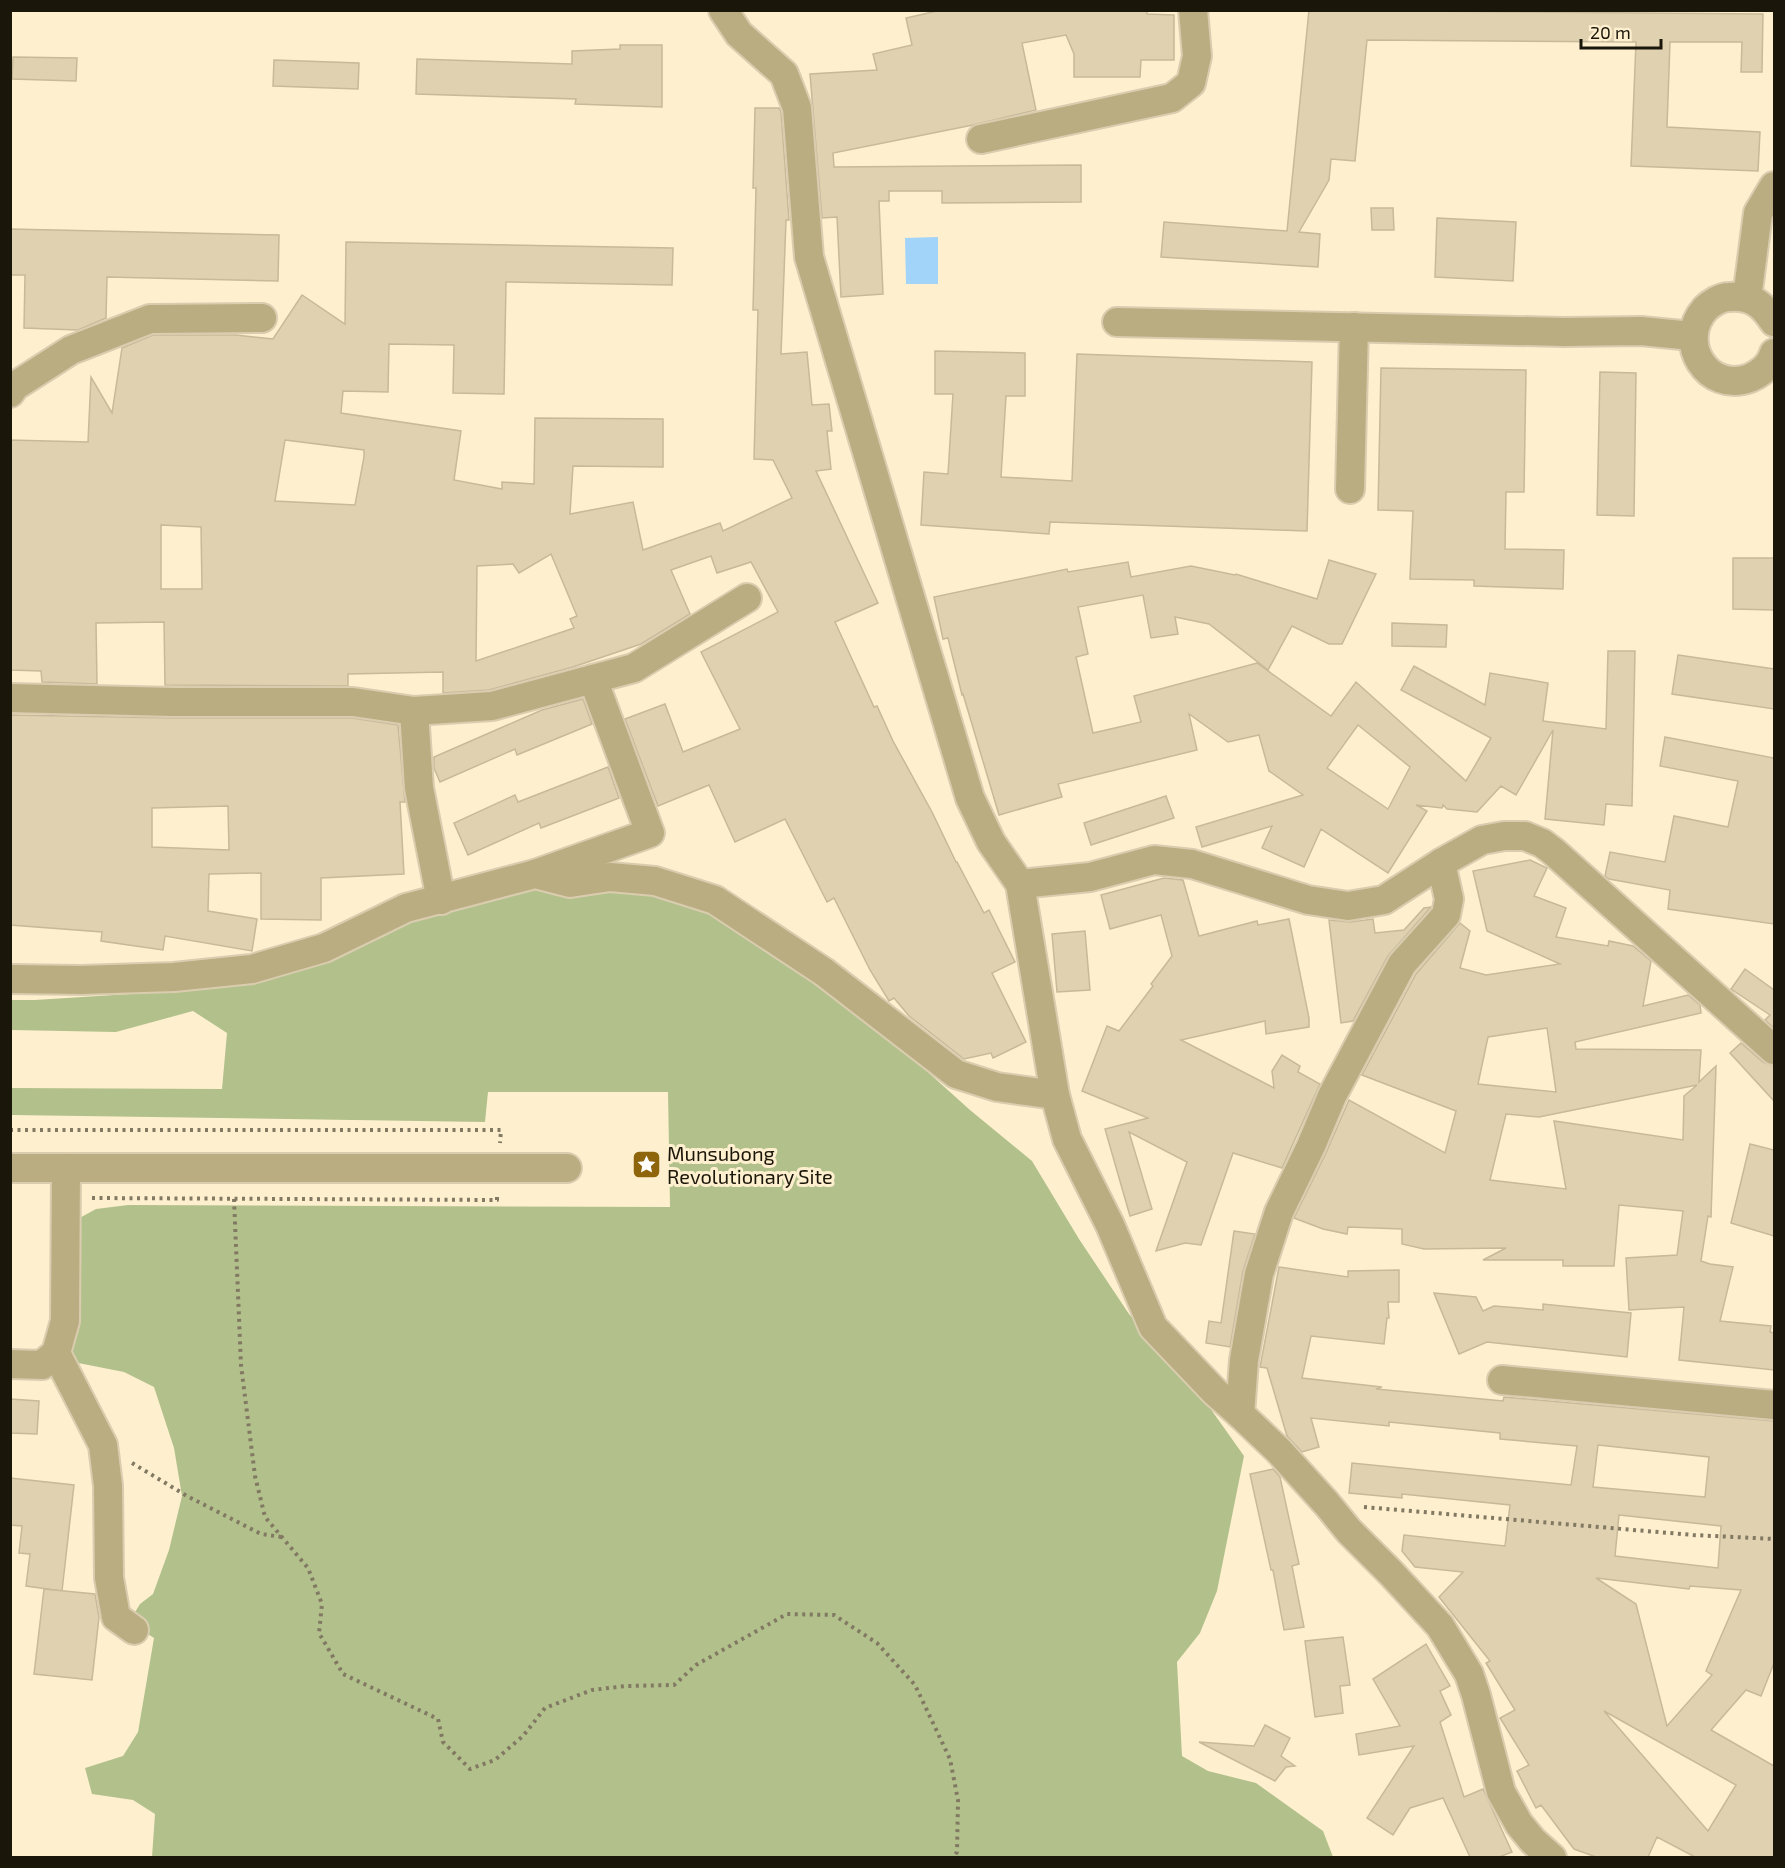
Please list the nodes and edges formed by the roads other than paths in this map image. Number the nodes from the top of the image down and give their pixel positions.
1 (723, 10) edge
2 (1193, 14) edge
3 (981, 139) dead end
4 (1774, 186) edge
5 (1747, 298) junction
6 (262, 318) dead end
7 (1118, 322) dead end
8 (1774, 322) edge
9 (1354, 327) junction
10 (1692, 336) junction
11 (1770, 373) edge
12 (10, 393) edge
13 (1350, 489) dead end
14 (747, 598) dead end
15 (593, 679) junction
16 (10, 698) edge
17 (414, 711) junction
18 (1441, 863) junction
19 (535, 874) junction
20 (1020, 884) junction
21 (441, 900) junction
22 (10, 979) edge
23 (1774, 1050) edge
24 (1055, 1095) junction
25 (10, 1168) edge
26 (66, 1168) junction
27 (567, 1168) dead end
28 (56, 1353) junction
29 (10, 1364) edge
30 (1502, 1380) dead end
31 (1774, 1405) edge
32 (1240, 1414) junction
33 (134, 1630) dead end
34 (1552, 1857) edge

1 - 20 street
2 - 3 street
4 - 5 street
5 - 8 street
5 - 10 street
6 - 12 street
7 - 9 street
9 - 10 street
9 - 13 street
10 - 11 street
14 - 15 street
15 - 17 street
15 - 19 street
16 - 17 street
17 - 21 street
18 - 20 street
18 - 23 street
18 - 32 street
19 - 21 street
19 - 24 street
20 - 24 street
21 - 22 street
24 - 32 street
25 - 26 street
26 - 27 street
26 - 28 street
28 - 29 street
28 - 33 street
30 - 31 street
32 - 34 street

